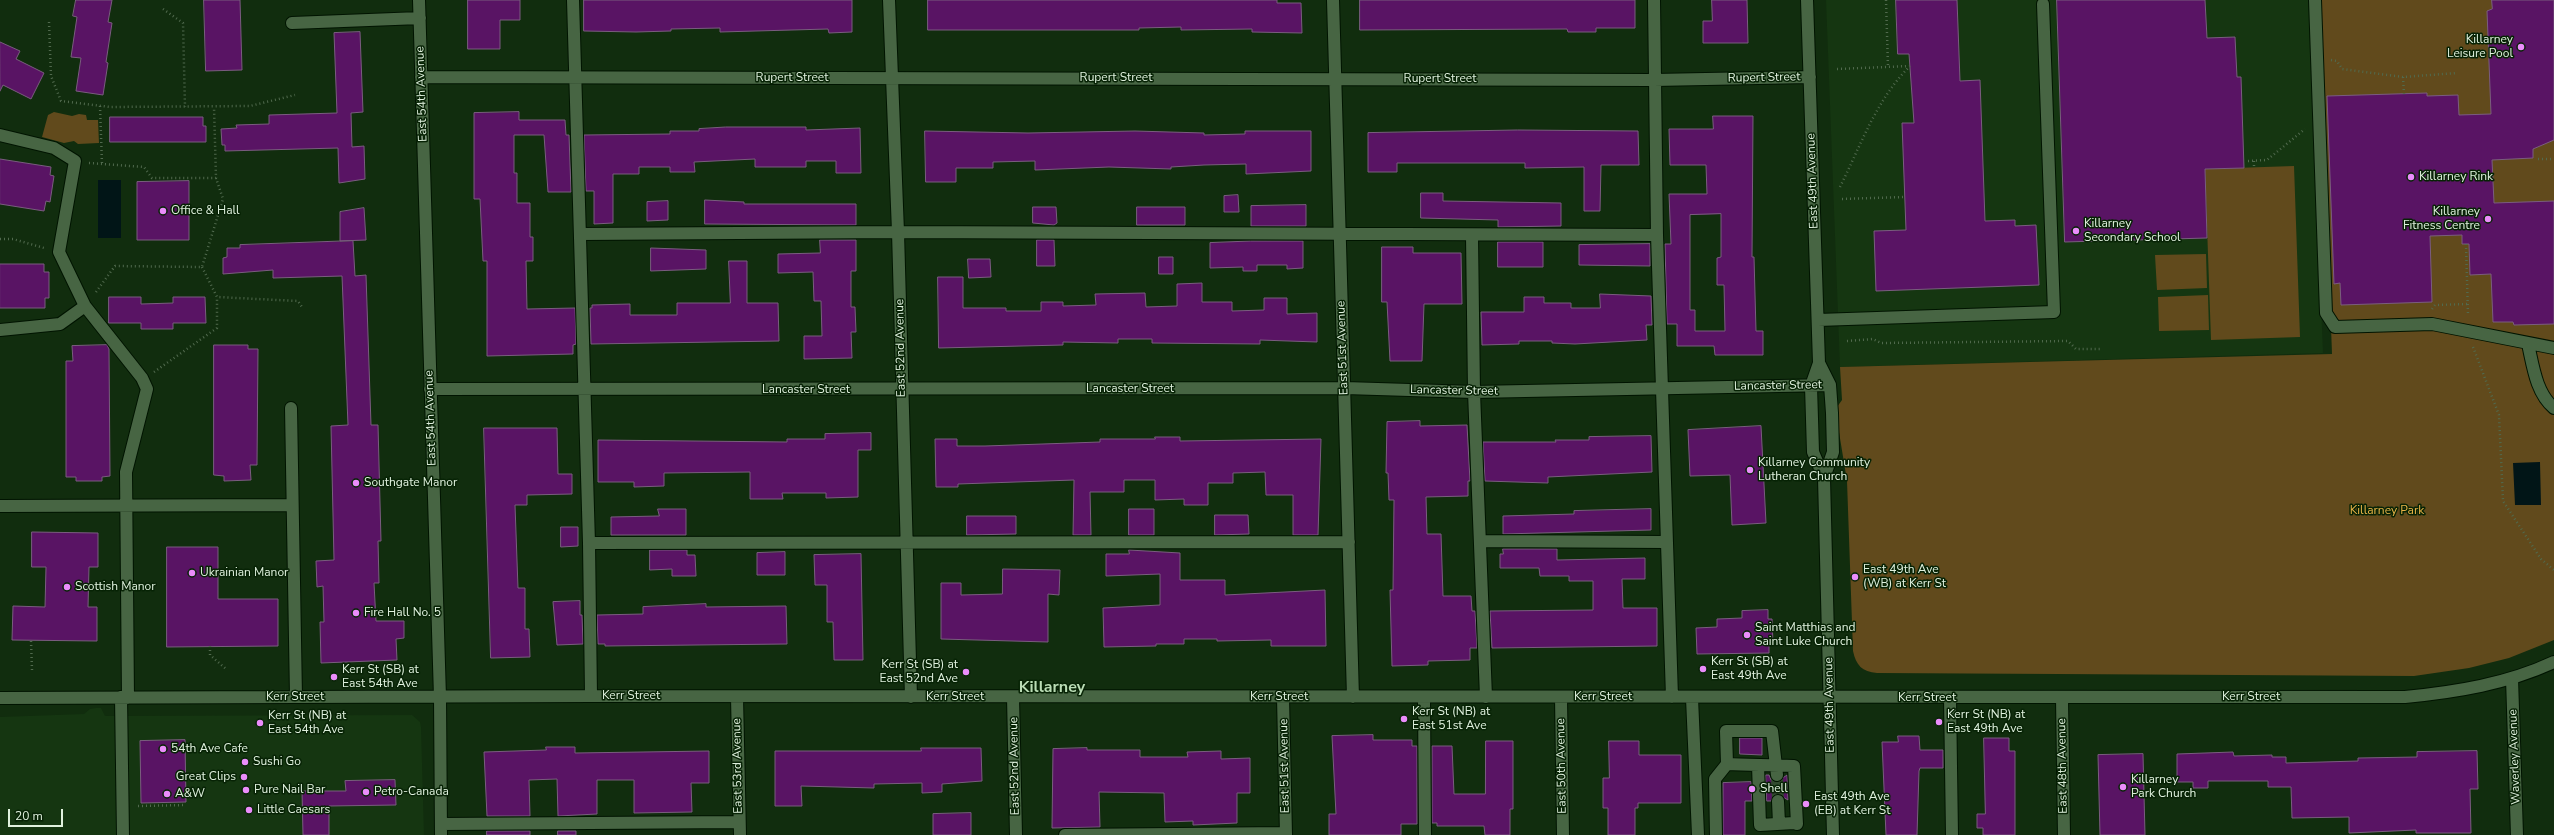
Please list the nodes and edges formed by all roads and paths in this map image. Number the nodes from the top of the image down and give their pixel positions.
1 (419, 0) edge
2 (573, 0) edge
3 (889, 0) edge
4 (1333, 0) edge
5 (1654, 0) edge
6 (1807, 0) edge
7 (1886, 0) edge
8 (2315, 0) edge
9 (2043, 4) dead end
10 (162, 9) dead end
11 (420, 18) junction
12 (49, 22) dead end
13 (292, 24) dead end
14 (2324, 59) dead end
15 (1888, 67) junction
16 (1837, 69) dead end
17 (2457, 73) dead end
18 (422, 77) junction
19 (1810, 77) junction
20 (2403, 77) junction
21 (575, 78) junction
22 (891, 78) junction
23 (1335, 78) junction
24 (1654, 80) junction
25 (295, 94) dead end
26 (2404, 94) dead end
27 (100, 106) junction
28 (214, 106) junction
29 (186, 107) junction
30 (2311, 124) dead end
31 (0, 135) edge
32 (2538, 159) dead end
33 (2554, 159) edge
34 (75, 161) junction
35 (2248, 161) dead end
36 (2254, 161) junction
37 (102, 164) junction
38 (2254, 168) dead end
39 (216, 178) junction
40 (1840, 187) dead end
41 (1904, 197) dead end
42 (1842, 199) dead end
43 (898, 232) junction
44 (1339, 233) junction
45 (580, 234) junction
46 (1657, 235) junction
47 (1472, 236) junction
48 (0, 239) edge
49 (2466, 244) dead end
50 (59, 252) junction
51 (202, 267) junction
52 (217, 298) junction
53 (2467, 304) junction
54 (85, 306) junction
55 (302, 307) dead end
56 (2468, 317) dead end
57 (1818, 320) junction
58 (2423, 325) junction
59 (0, 330) edge
60 (2470, 340) dead end
61 (1847, 341) dead end
62 (2528, 344) junction
63 (2554, 348) edge
64 (2102, 349) dead end
65 (1820, 363) junction
66 (142, 378) junction
67 (1811, 386) junction
68 (1830, 386) junction
69 (1345, 388) junction
70 (1662, 388) junction
71 (430, 389) junction
72 (584, 389) junction
73 (902, 390) junction
74 (1474, 392) junction
75 (291, 408) dead end
76 (2554, 408) edge
77 (1824, 478) junction
78 (125, 505) junction
79 (292, 505) junction
80 (0, 506) edge
81 (1481, 541) junction
82 (1349, 542) junction
83 (1667, 542) junction
84 (589, 543) junction
85 (905, 543) junction
86 (2554, 570) edge
87 (31, 640) dead end
88 (210, 646) dead end
89 (2554, 662) edge
90 (226, 669) dead end
91 (32, 670) dead end
92 (2512, 678) junction
93 (591, 696) junction
94 (124, 697) junction
95 (296, 697) junction
96 (440, 697) junction
97 (737, 697) junction
98 (911, 697) junction
99 (1013, 697) junction
100 (1283, 697) junction
101 (1353, 697) junction
102 (1486, 697) junction
103 (1561, 697) junction
104 (1672, 697) junction
105 (1950, 697) junction
106 (0, 698) edge
107 (1424, 698) junction
108 (1692, 698) junction
109 (1830, 698) junction
110 (2062, 698) junction
111 (1727, 764) junction
112 (1758, 765) junction
113 (1777, 770) junction
114 (138, 799) dead end
115 (1778, 801) tunnel mouth
116 (186, 805) dead end
117 (739, 822) junction
118 (591, 823) junction
119 (1778, 824) junction
120 (441, 830) edge
121 (1759, 830) edge
122 (1286, 834) edge
123 (123, 835) edge
124 (591, 835) edge
125 (740, 835) edge
126 (1016, 835) edge
127 (1065, 835) edge
128 (1152, 835) edge
129 (1425, 835) edge
130 (1563, 835) edge
131 (1698, 835) edge
132 (1716, 835) edge
133 (1832, 835) edge
134 (1952, 835) edge
135 (2064, 835) edge
136 (2517, 835) edge

1 - 11 street, East 54th Avenue
2 - 21 street
3 - 22 street, East 52nd Avenue
4 - 23 street, East 51st Avenue
5 - 24 street
6 - 19 street, East 49th Avenue
7 - 15 path
8 - 58 street
9 - 57 street
10 - 29 path
11 - 13 street
11 - 18 street, East 54th Avenue
12 - 27 path
14 - 20 path
15 - 16 path
15 - 40 path
17 - 20 path
18 - 21 street, Rupert Street
18 - 71 street, East 54th Avenue
19 - 24 street, Rupert Street
19 - 57 street, East 49th Avenue
20 - 26 path
21 - 22 street, Rupert Street
21 - 45 street
22 - 23 street, Rupert Street
22 - 43 street, East 52nd Avenue
23 - 24 street, Rupert Street
23 - 44 street, East 51st Avenue
24 - 46 street
25 - 28 path
27 - 29 path
27 - 37 path
28 - 29 path
28 - 39 path
30 - 36 path
31 - 34 street
32 - 33 path
34 - 37 path
34 - 50 street
35 - 36 path
36 - 38 path
37 - 39 path
39 - 51 path
41 - 42 path
43 - 44 street
43 - 45 street
43 - 73 street, East 52nd Avenue
44 - 47 street
44 - 69 street, East 51st Avenue
45 - 72 street
46 - 47 street
46 - 70 street
47 - 74 street
48 - 50 path
49 - 53 path
50 - 54 street
51 - 52 path
51 - 54 path
52 - 55 path
52 - 66 path
53 - 56 path
53 - 58 path
54 - 59 street
54 - 66 street
57 - 65 street, East 49th Avenue
58 - 62 street
60 - 86 path
61 - 64 path
62 - 63 street
62 - 76 street
65 - 67 street, East 49th Avenue
65 - 68 street, East 49th Avenue
66 - 78 street
67 - 68 street, Lancaster Street
67 - 70 street, Lancaster Street
67 - 77 street, East 49th Avenue
68 - 77 street, East 49th Avenue
69 - 73 street, Lancaster Street
69 - 74 street, Lancaster Street
69 - 82 street, East 51st Avenue
70 - 74 street, Lancaster Street
70 - 83 street
71 - 72 street, Lancaster Street
71 - 96 street, East 54th Avenue
72 - 73 street, Lancaster Street
72 - 84 street
73 - 85 street, East 52nd Avenue
74 - 81 street
75 - 79 street
77 - 109 street, East 49th Avenue
78 - 79 street
78 - 80 street
78 - 94 street
79 - 95 street
81 - 83 street
81 - 102 street
82 - 85 street
82 - 101 street, East 51st Avenue
83 - 104 street
84 - 85 street
84 - 93 street
85 - 98 street, East 52nd Avenue
87 - 91 path
88 - 90 path
89 - 92 street, Kerr Street
92 - 110 street, Kerr Street
92 - 136 street, Waverley Avenue
93 - 96 street, Kerr Street
93 - 97 street, Kerr Street
94 - 95 street, Kerr Street
94 - 106 street, Kerr Street
94 - 123 street
95 - 96 street, Kerr Street
96 - 120 street, East 54th Avenue
97 - 98 street, Kerr Street
97 - 117 street, East 53rd Avenue
98 - 99 street, Kerr Street
99 - 100 street, Kerr Street
99 - 126 street, East 52nd Avenue
100 - 101 street, Kerr Street
100 - 122 street, East 51st Avenue
101 - 107 street, Kerr Street
102 - 103 street, Kerr Street
102 - 107 street, Kerr Street
103 - 104 street, Kerr Street
103 - 130 street, East 50th Avenue
104 - 108 street, Kerr Street
105 - 109 street, Kerr Street
105 - 110 street, Kerr Street
105 - 134 street
107 - 129 street
108 - 109 street, Kerr Street
108 - 131 street
109 - 133 street, East 49th Avenue
110 - 135 street, East 48th Avenue
111 - 112 street
111 - 113 street
111 - 132 street
112 - 113 street
112 - 121 street
113 - 119 street
114 - 116 path
115 - 119 street
117 - 118 street
117 - 125 street, East 53rd Avenue
118 - 120 street
118 - 124 street
119 - 121 street
122 - 128 street
127 - 128 street

